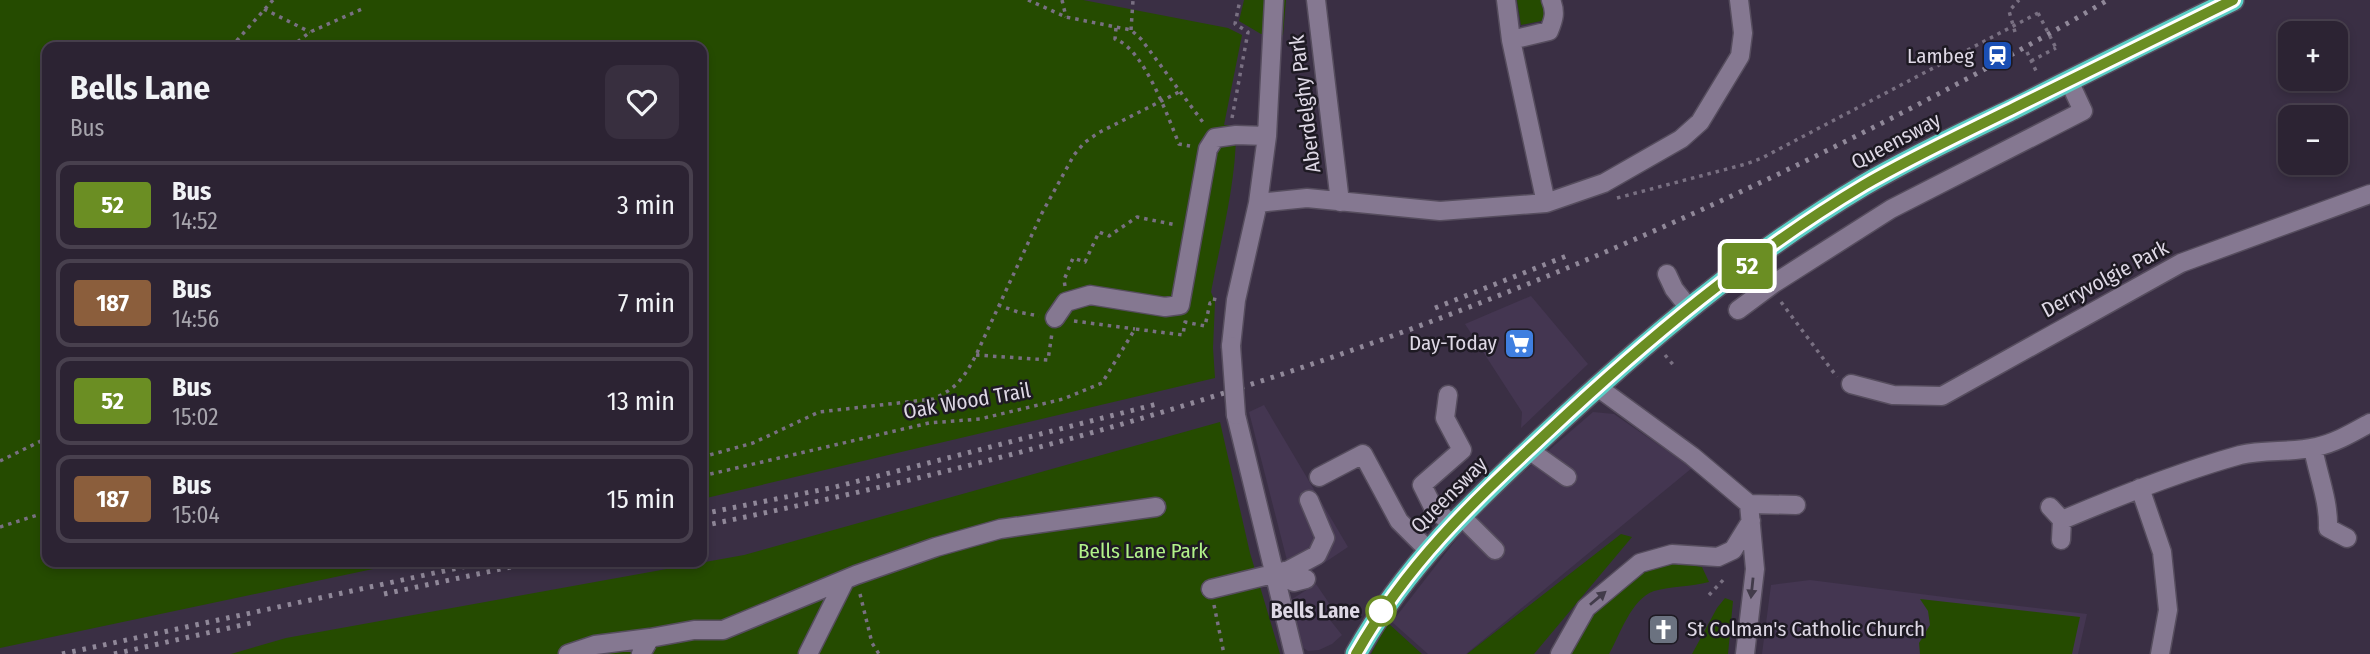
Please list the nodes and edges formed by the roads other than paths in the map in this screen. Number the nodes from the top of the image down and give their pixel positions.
1 (1274, 0) edge
2 (1316, 0) edge
3 (1506, 0) edge
4 (1551, 0) edge
5 (1739, 0) edge
6 (2233, 0) edge
7 (1511, 40) junction
8 (2069, 80) junction
9 (1267, 136) junction
10 (2370, 194) edge
11 (1340, 202) junction
12 (1546, 203) junction
13 (1257, 208) junction
14 (1754, 260) junction
15 (1667, 274) dead end
16 (1773, 285) junction
17 (1689, 308) junction
18 (1738, 310) dead end
19 (1055, 318) road end
20 (1863, 381) road end
21 (1596, 386) junction
22 (1448, 395) dead end
23 (2370, 423) edge
24 (2313, 448) junction
25 (1529, 450) junction
26 (1320, 477) dead end
27 (1567, 477) dead end
28 (2140, 488) junction
29 (1309, 500) dead end
30 (1796, 505) dead end
31 (1156, 507) dead end
32 (1750, 513) junction
33 (1456, 520) junction
34 (2347, 538) dead end
35 (2061, 540) dead end
36 (1428, 550) junction
37 (1495, 550) dead end
38 (1275, 574) junction
39 (1306, 579) dead end
40 (844, 582) junction
41 (1211, 589) road end
42 (645, 646) edge
43 (568, 654) edge
44 (808, 654) edge
45 (1294, 654) edge
46 (1356, 654) edge
47 (1560, 654) edge
48 (1745, 654) edge
49 (2160, 654) edge

1 - 9 street
2 - 11 street, Aberdelghy Park
3 - 7 street
4 - 7 street
5 - 12 street, Aberdelghy Park
6 - 8 highway, Queensway
7 - 12 street
8 - 14 highway, Queensway
8 - 16 street
9 - 13 street
9 - 19 street
10 - 20 street, Derryvolgie Park
11 - 12 street, Aberdelghy Park
11 - 13 street, Aberdelghy Park
13 - 38 street, bridge
14 - 16 street
14 - 17 highway, Queensway
15 - 17 street
16 - 18 street
17 - 21 highway, Queensway
21 - 25 highway, Queensway
21 - 32 street
22 - 33 street
23 - 24 street
24 - 28 street
24 - 34 street
25 - 27 street
25 - 33 highway, Queensway
26 - 36 street
28 - 35 street
28 - 49 street
29 - 38 street
30 - 32 street
31 - 40 street
47 -> 32 street
32 -> 48 street
33 - 36 highway, Queensway
33 - 37 street
36 - 46 highway, Queensway
38 - 39 street
38 - 41 street
38 - 45 street
40 - 42 street
40 - 44 street
42 - 43 street

